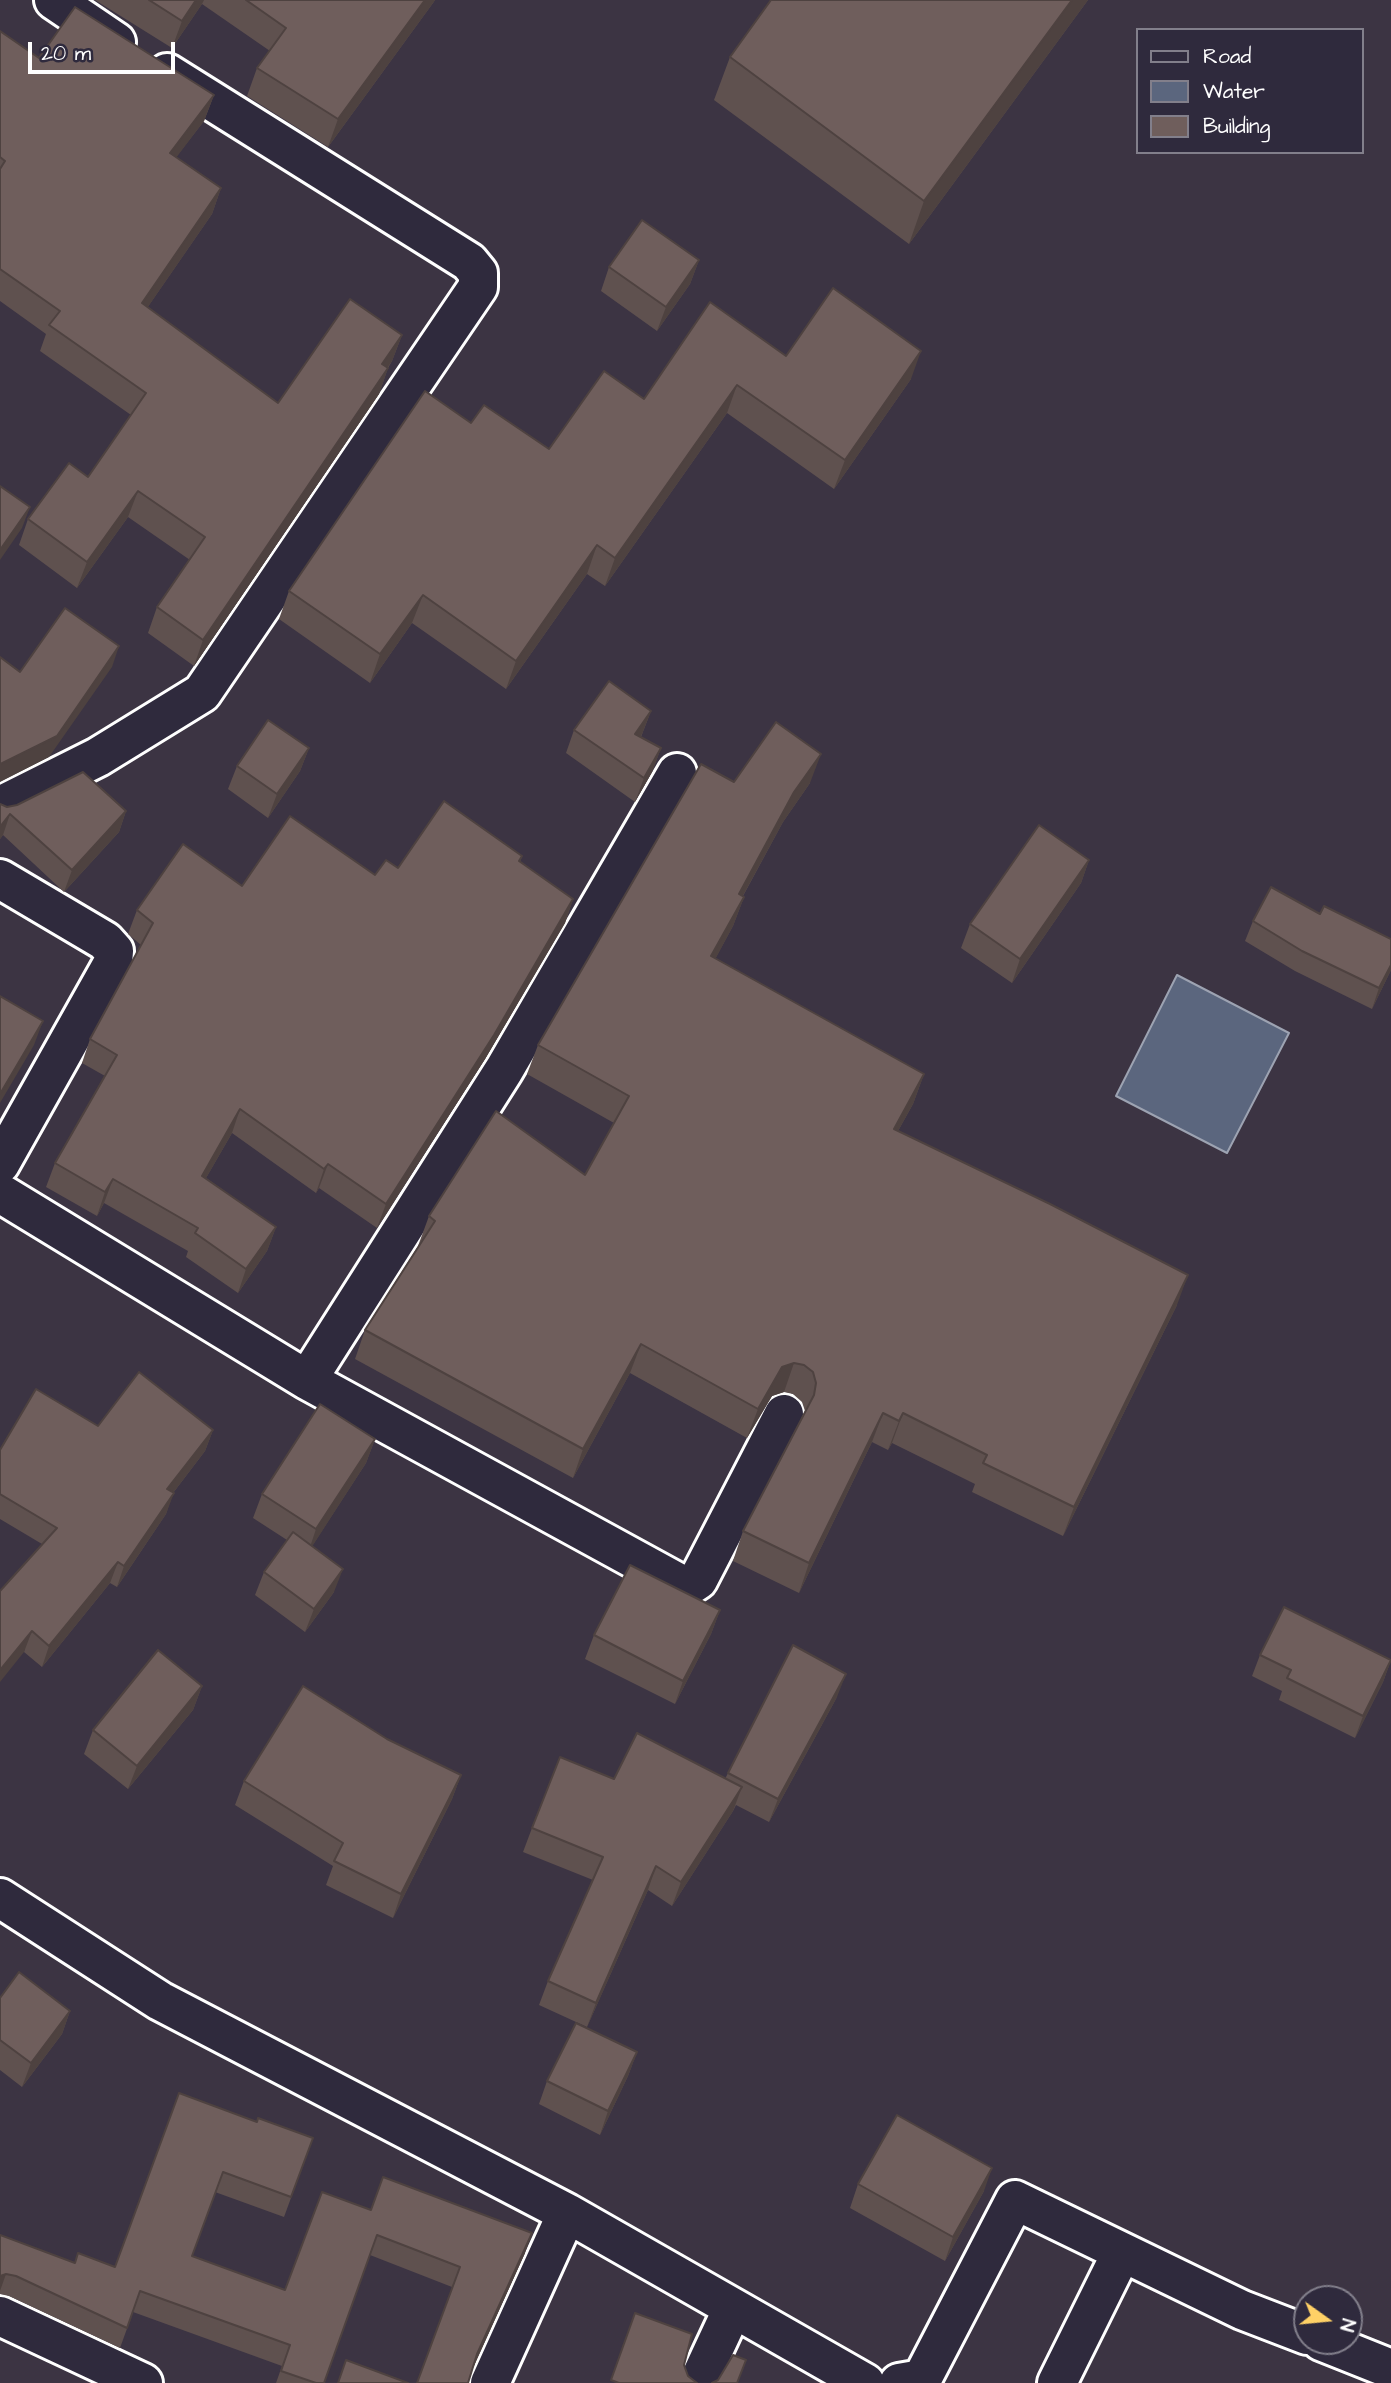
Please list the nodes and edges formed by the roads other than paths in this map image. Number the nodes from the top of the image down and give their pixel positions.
1 (54, 0) edge
2 (677, 773) dead end
3 (0, 806) edge
4 (0, 879) edge
5 (0, 1164) edge
6 (0, 1193) edge
7 (307, 1380) junction
8 (784, 1414) dead end
9 (0, 1898) edge
10 (567, 2213) junction
11 (1122, 2252) junction
12 (733, 2308) junction
13 (0, 2316) edge
14 (1293, 2330) edge
15 (1357, 2355) edge
16 (1391, 2368) edge
17 (142, 2383) edge
18 (490, 2383) edge
19 (698, 2383) edge
20 (865, 2383) edge
21 (898, 2383) edge
22 (1057, 2383) edge

1 - 3 street
2 - 7 street
4 - 5 street
6 - 7 street
7 - 8 street
9 - 10 street
10 - 12 street
10 - 18 street
11 - 14 street
11 - 21 street
11 - 22 street
12 - 19 street
12 - 20 street
13 - 17 street
15 - 16 street

